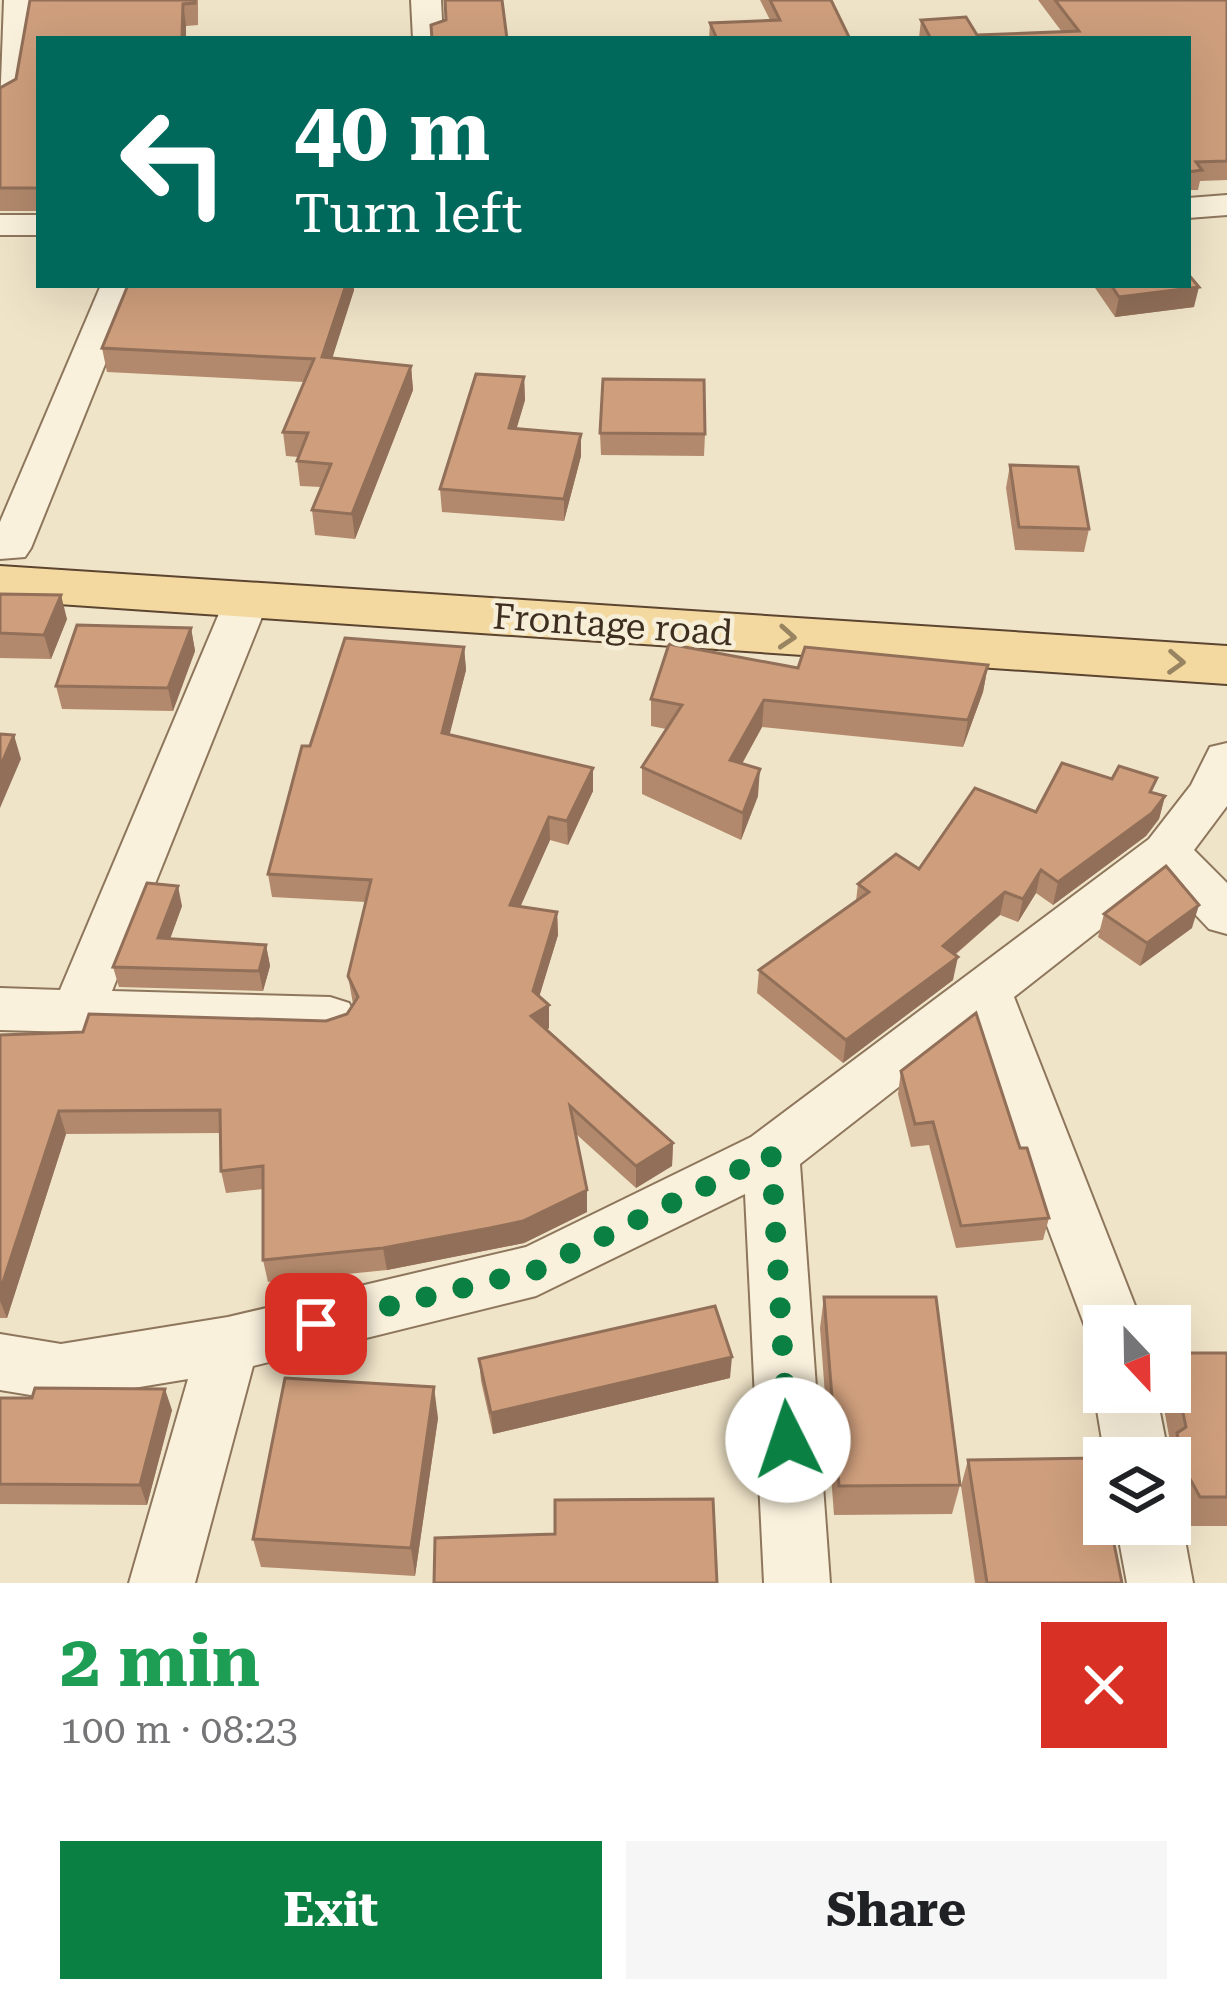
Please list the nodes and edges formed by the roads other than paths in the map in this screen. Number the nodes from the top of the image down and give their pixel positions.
1 (20, 0) edge
2 (426, 0) edge
3 (428, 36) edge
4 (0, 100) edge
5 (1227, 205) edge
6 (1191, 208) edge
7 (0, 225) edge
8 (36, 225) edge
9 (118, 288) edge
10 (3, 559) edge
11 (248, 597) junction
12 (1227, 626) edge
13 (1227, 665) edge
14 (1227, 759) edge
15 (1166, 852) junction
16 (1227, 915) edge
17 (986, 994) junction
18 (0, 1009) edge
19 (77, 1012) junction
20 (329, 1018) edge
21 (771, 1154) junction
22 (1105, 1305) edge
23 (228, 1345) junction
24 (0, 1362) edge
25 (1153, 1545) edge
26 (162, 1583) edge
27 (797, 1583) edge
28 (1160, 1583) edge

1 - 4 street
2 - 3 street
5 - 6 street
7 - 8 street
9 - 10 street
10 - 11 main road, Frontage road
10 - 12 main road
11 -> 13 main road, Frontage road
11 - 19 street
14 - 15 street
15 - 16 street
15 - 17 street
17 - 21 street
17 - 22 street
18 - 19 street
19 - 20 street
21 - 23 street
21 - 27 street
23 - 24 street
23 - 26 street
25 - 28 street

